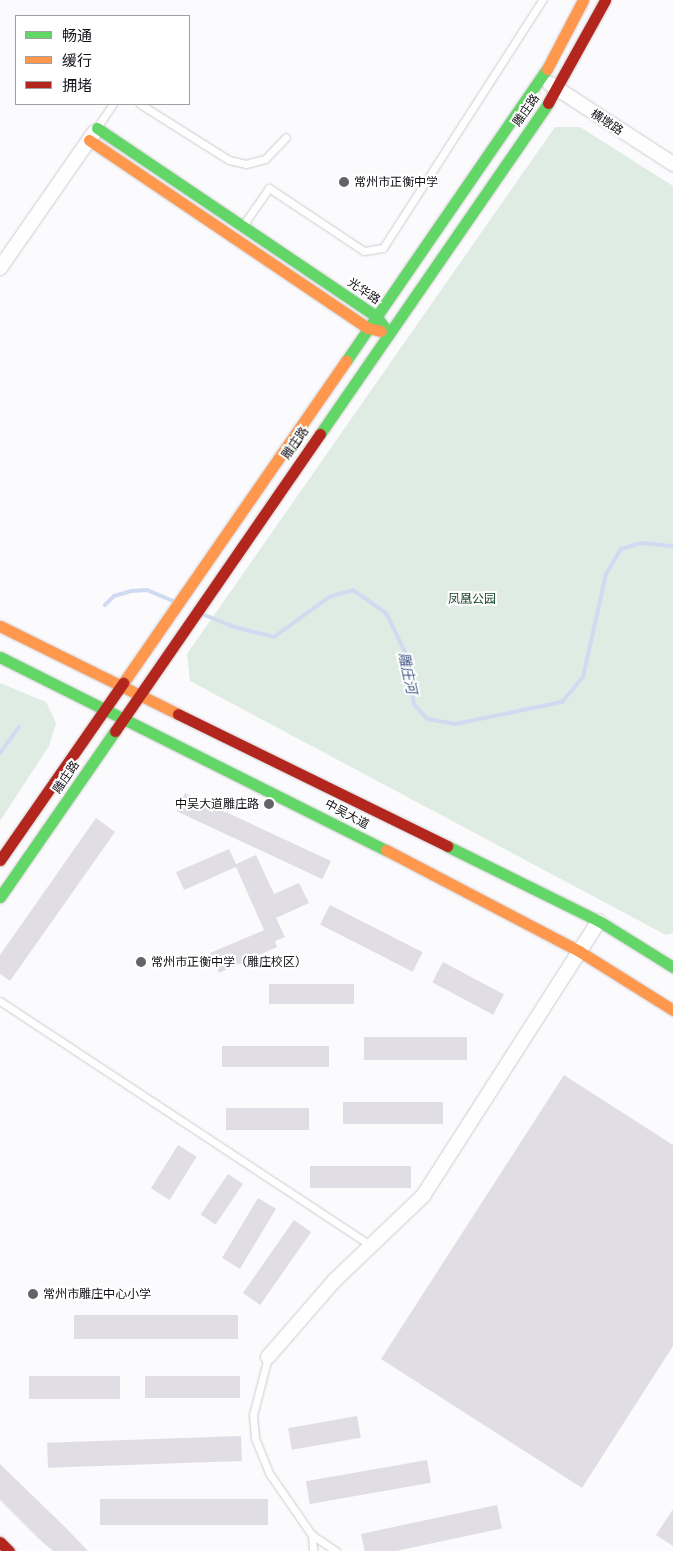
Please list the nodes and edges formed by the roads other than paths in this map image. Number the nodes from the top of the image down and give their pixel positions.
1 (542, 0) edge
2 (583, 0) edge
3 (605, 0) edge
4 (542, 79) junction
5 (557, 90) junction
6 (112, 105) edge
7 (142, 105) edge
8 (97, 128) junction
9 (286, 137) dead end
10 (88, 140) junction
11 (673, 164) edge
12 (242, 226) junction
13 (0, 268) edge
14 (376, 316) junction
15 (368, 328) junction
16 (388, 333) junction
17 (0, 626) edge
18 (0, 657) edge
19 (120, 685) junction
20 (138, 694) junction
21 (104, 708) junction
22 (123, 717) junction
23 (0, 860) edge
24 (0, 897) edge
25 (599, 921) junction
26 (579, 951) junction
27 (673, 967) edge
28 (0, 1001) edge
29 (673, 1010) edge
30 (371, 1246) junction
31 (268, 1357) joint
32 (312, 1535) junction
33 (0, 1542) edge
34 (9, 1551) edge
35 (313, 1551) edge
36 (336, 1551) edge

1 - 12 lane
2 - 4 main road, 雕庄路
3 - 5 main road, 雕庄路
4 - 5 street, 横墩路
4 - 14 main road, 雕庄路
5 - 11 street, 横墩路
5 - 16 main road, 雕庄路
6 - 8 lane
7 - 9 lane
8 - 10 street
8 - 12 main road, 光华路
10 - 13 street
10 - 15 main road
12 - 14 main road, 光华路
14 - 15 main road, 雕庄路
14 - 16 main road, 光华路
15 - 16 main road
15 - 19 main road, 雕庄路
16 - 20 main road, 雕庄路
17 - 19 main road, 中吴大道
18 - 21 main road, 中吴大道
19 - 20 main road, 中吴大道
19 - 21 main road, 雕庄路
20 - 22 main road, 雕庄路
20 - 25 main road, 中吴大道
21 - 22 main road, 中吴大道
21 - 23 main road, 雕庄路
22 - 24 main road, 雕庄路
22 - 26 main road, 中吴大道
25 - 26 street
25 - 27 main road, 中吴大道
26 - 29 main road, 中吴大道
26 - 30 street
28 - 30 lane
30 - 31 street
31 - 32 lane
32 - 35 lane
32 - 36 lane
33 - 34 main road

